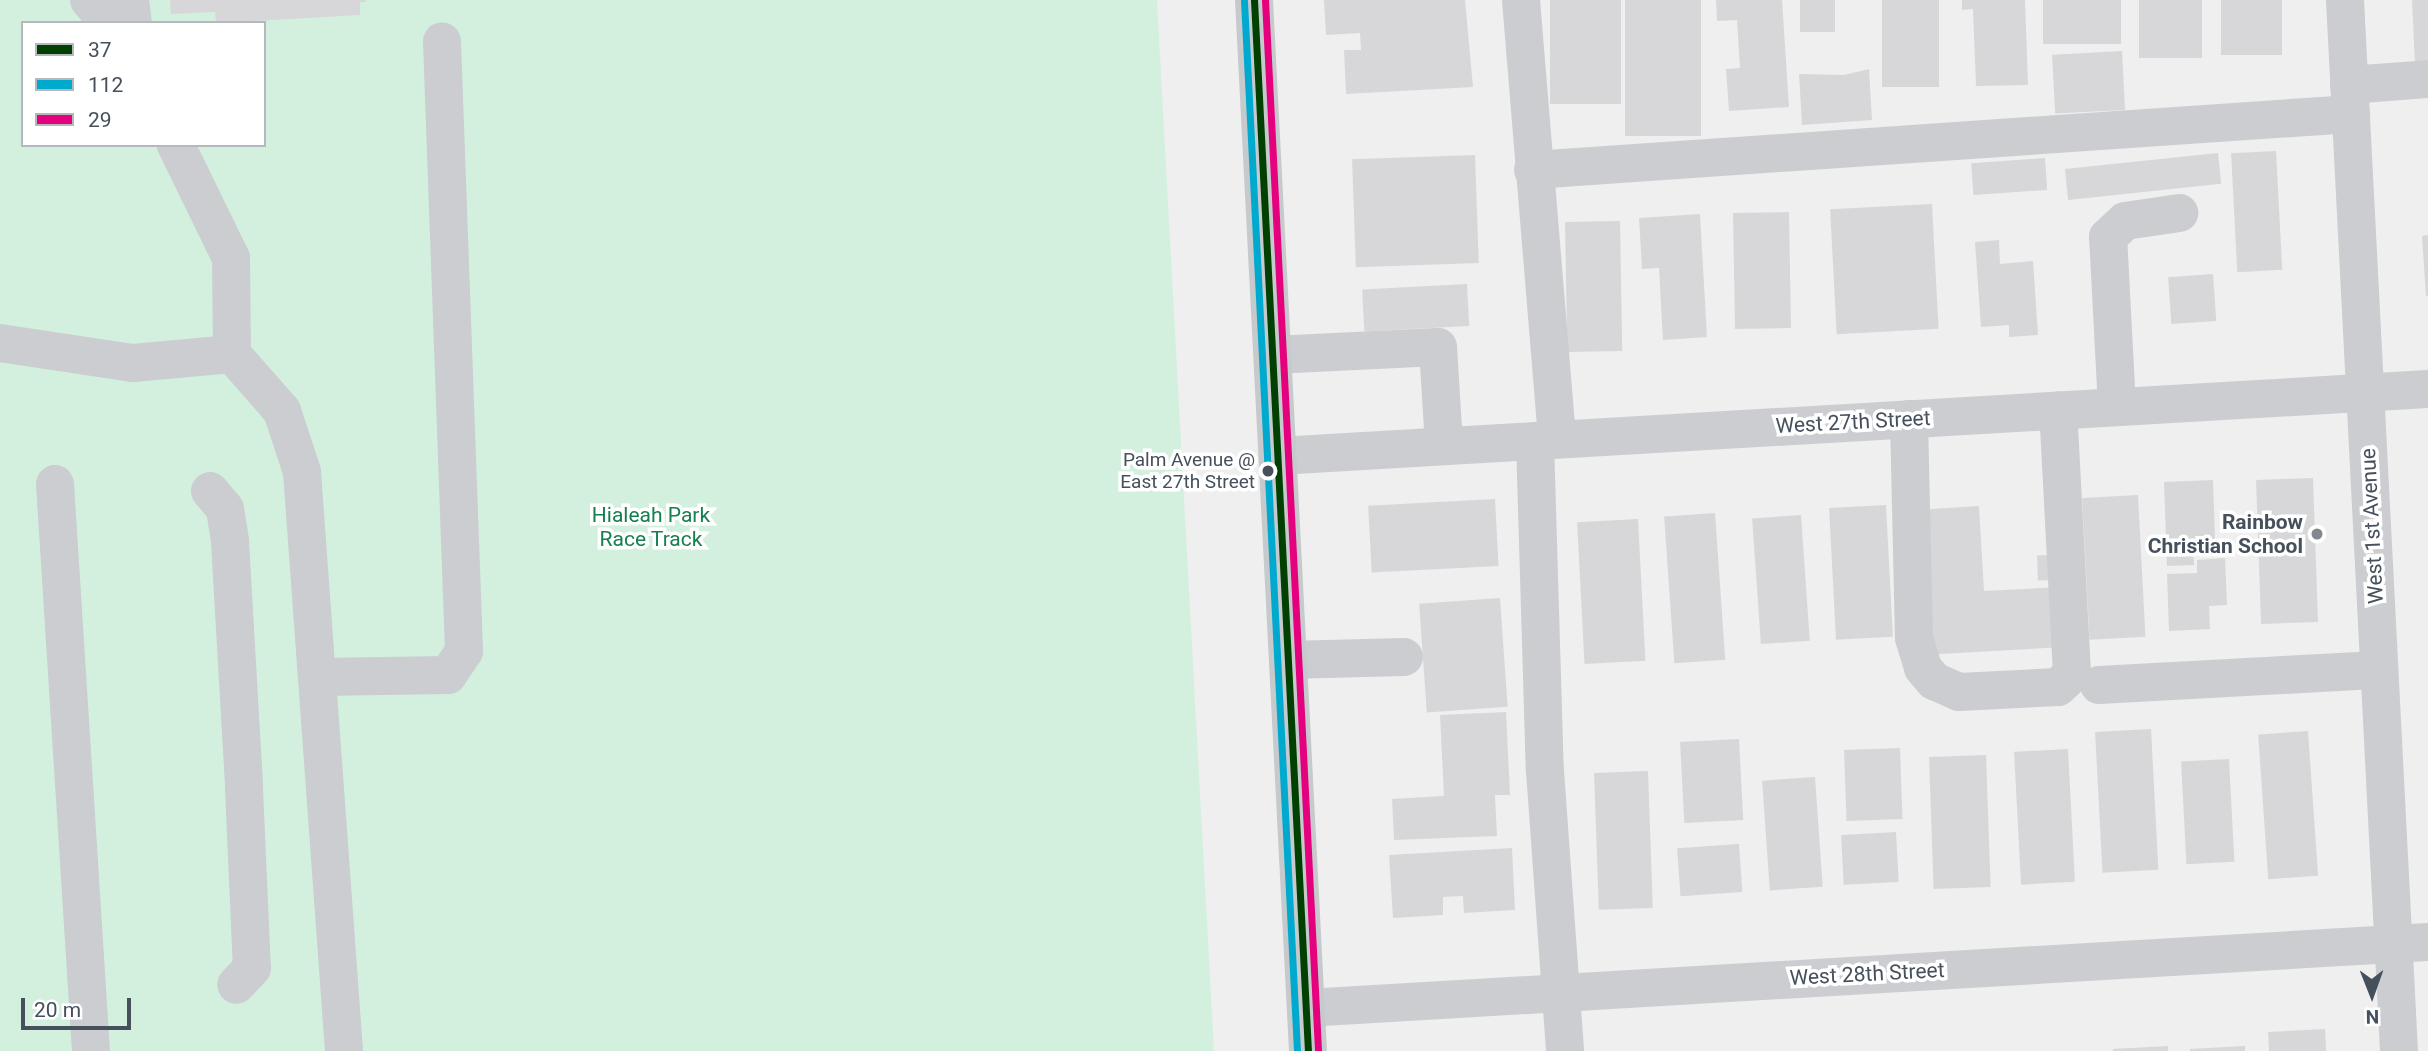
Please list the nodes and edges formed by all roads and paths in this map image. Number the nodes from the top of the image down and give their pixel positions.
1 (89, 0) edge
2 (130, 0) edge
3 (1254, 0) edge
4 (1521, 0) edge
5 (2345, 0) edge
6 (106, 21) edge
7 (132, 21) edge
8 (442, 41) dead end
9 (2428, 79) edge
10 (2350, 100) junction
11 (177, 147) edge
12 (1533, 170) junction
13 (2179, 213) dead end
14 (0, 343) edge
15 (232, 354) junction
16 (1273, 355) junction
17 (2428, 389) edge
18 (2365, 392) junction
19 (2117, 407) junction
20 (2058, 410) junction
21 (1909, 419) junction
22 (1546, 440) junction
23 (1444, 446) junction
24 (1278, 456) junction
25 (55, 484) dead end
26 (210, 491) dead end
27 (1404, 657) dead end
28 (1289, 660) junction
29 (2379, 670) junction
30 (319, 677) junction
31 (2099, 685) dead end
32 (2411, 943) edge
33 (236, 985) dead end
34 (1560, 992) junction
35 (1306, 1008) junction
36 (91, 1051) edge
37 (344, 1051) edge
38 (1308, 1051) edge
39 (1565, 1051) edge
40 (2399, 1051) edge

1 - 6 street
2 - 7 street
3 - 16 main road
4 - 12 street
5 - 10 street, West 1st Avenue
8 - 30 street
9 - 10 street
10 - 12 street
10 - 18 street, West 1st Avenue
11 - 15 street
12 - 22 street
13 - 19 street
14 - 15 street
15 - 30 street
16 - 23 street
16 - 24 main road
17 - 18 street, West 27th Street
18 - 19 street, West 27th Street
18 - 29 street, West 1st Avenue
19 - 20 street, West 27th Street
20 - 21 street, West 27th Street
20 - 21 street
21 - 22 street, West 27th Street
22 - 23 street, West 27th Street
22 - 34 street
23 - 24 street, West 27th Street
24 - 28 main road
25 - 36 street
26 - 33 street
27 - 28 street
28 - 35 main road
29 - 31 street
29 - 32 street, West 1st Avenue
30 - 37 street
32 - 34 street, West 28th Street
32 - 40 street, West 1st Avenue
34 - 35 street, West 28th Street
34 - 39 street
35 - 38 main road

